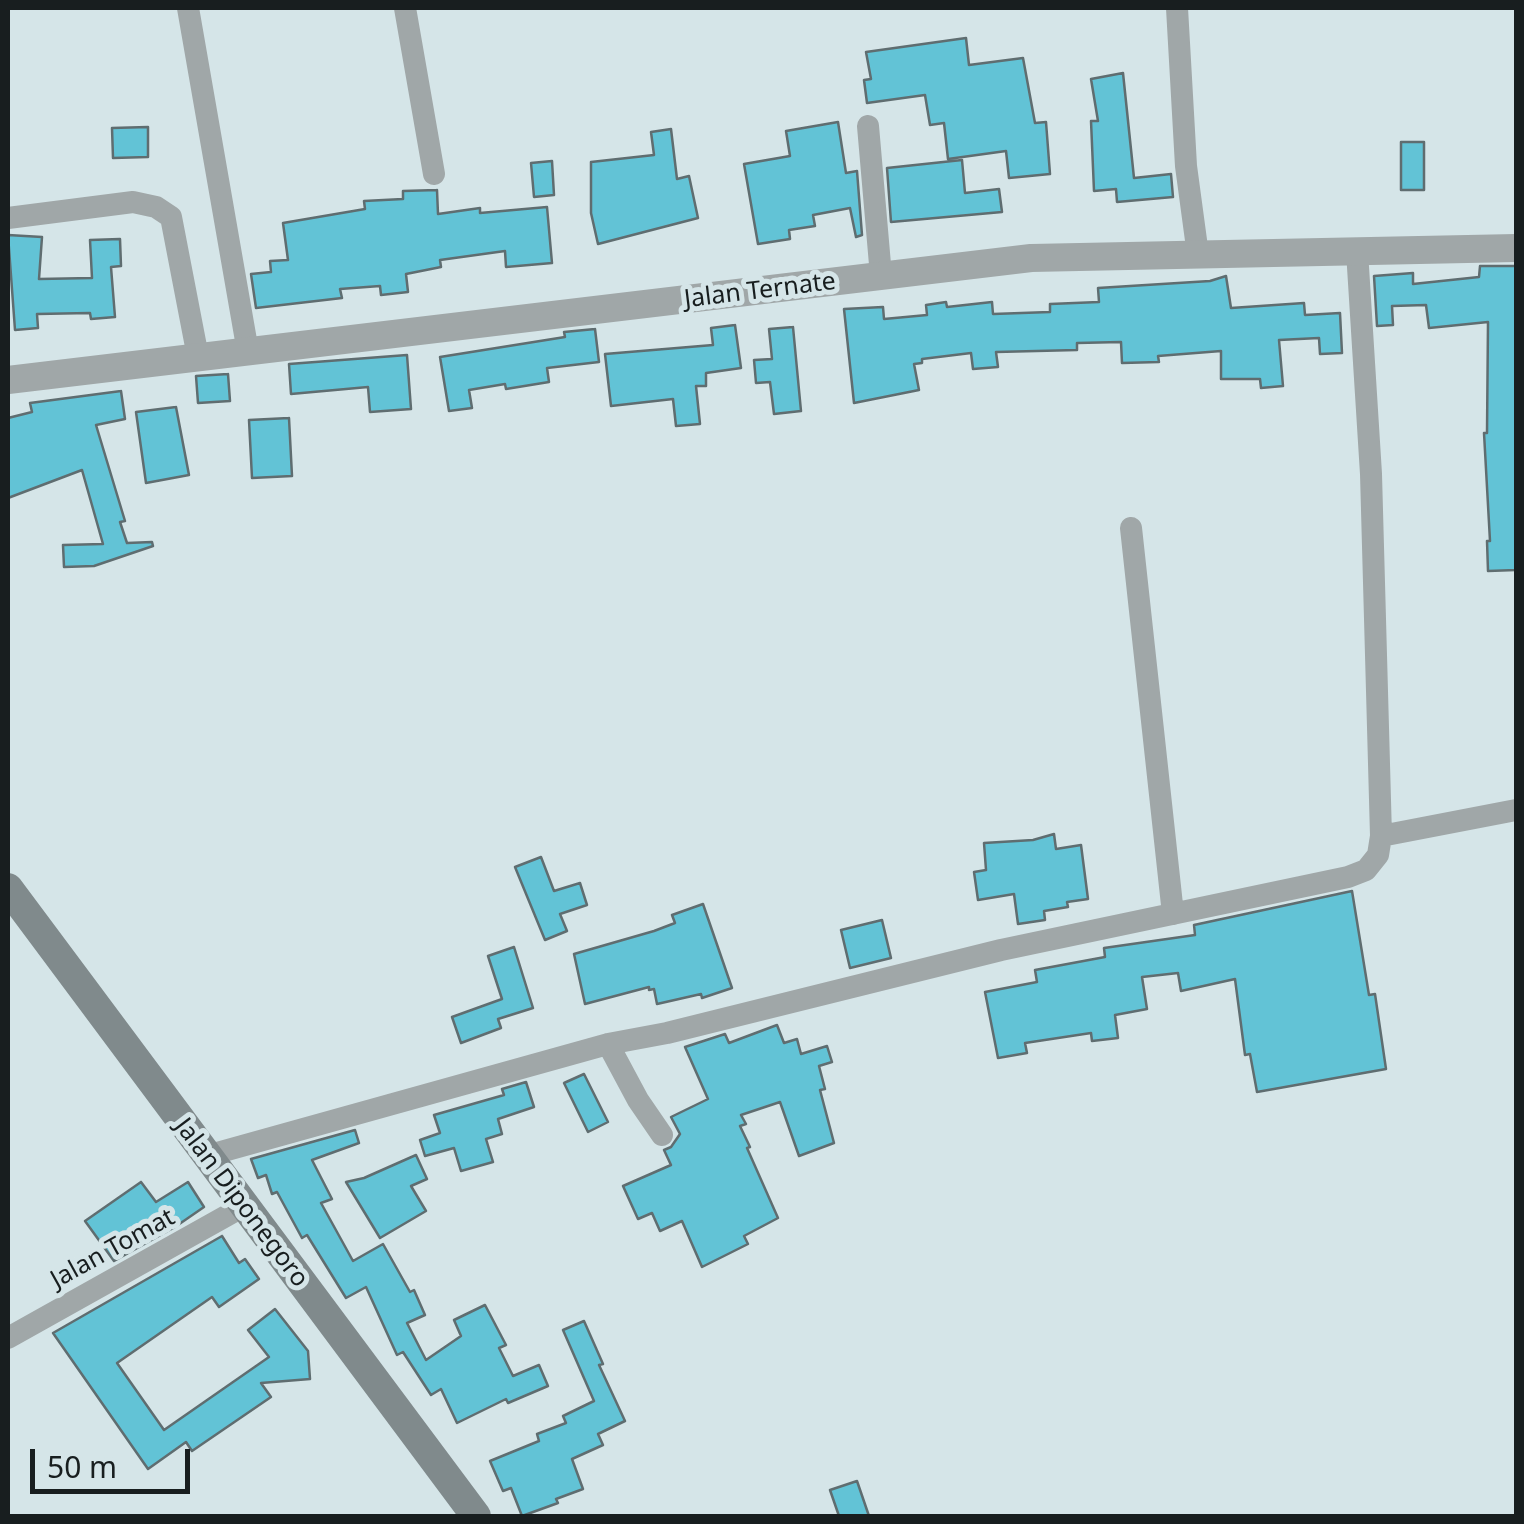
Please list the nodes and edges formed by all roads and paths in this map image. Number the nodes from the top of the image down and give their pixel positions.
1 (188, 8) edge
2 (405, 8) edge
3 (1177, 8) edge
4 (868, 126) dead end
5 (434, 174) dead end
6 (8, 218) edge
7 (1516, 248) edge
8 (1357, 251) junction
9 (1198, 254) junction
10 (881, 276) junction
11 (248, 352) junction
12 (198, 358) junction
13 (8, 380) edge
14 (1131, 528) dead end
15 (1516, 810) edge
16 (1381, 836) junction
17 (8, 888) edge
18 (1173, 914) junction
19 (608, 1044) junction
20 (662, 1135) dead end
21 (206, 1156) junction
22 (244, 1206) junction
23 (8, 1338) edge
24 (476, 1516) edge

1 - 11 street
2 - 5 street
3 - 9 street
4 - 10 street
6 - 12 street
7 - 8 street, Jalan Ternate
8 - 9 street, Jalan Ternate
8 - 16 street
9 - 10 street, Jalan Ternate
10 - 11 street, Jalan Ternate
11 - 12 street, Jalan Ternate
12 - 13 street, Jalan Ternate
14 - 18 street
15 - 16 street
16 - 18 street
17 - 21 main road, Jalan Diponegoro
18 - 19 street
19 - 20 street
19 - 21 street
21 - 22 main road, Jalan Diponegoro
22 - 23 street, Jalan Tomat
22 - 24 main road, Jalan Diponegoro

